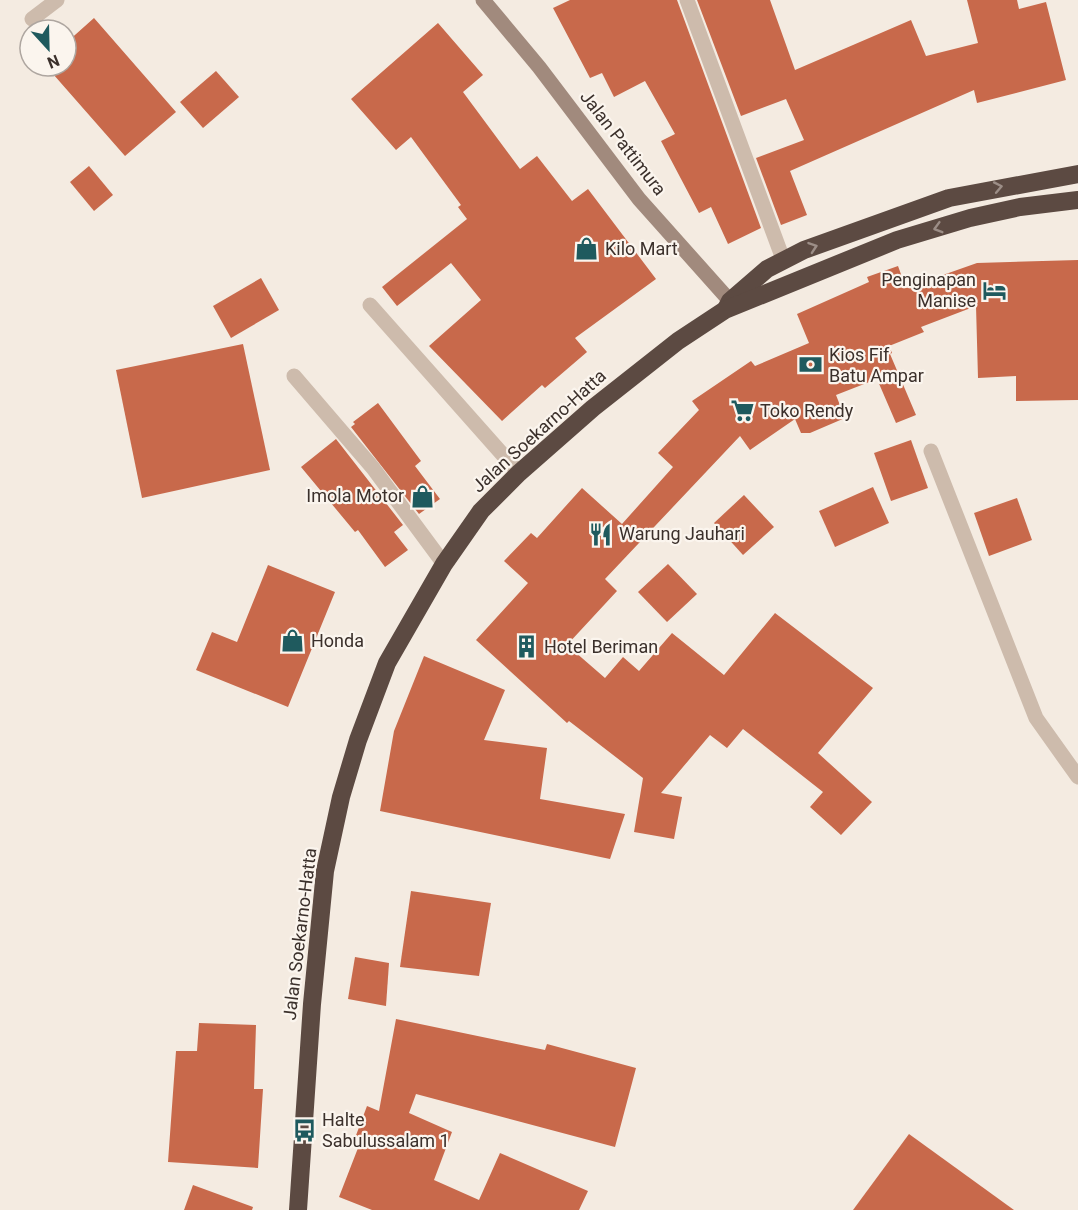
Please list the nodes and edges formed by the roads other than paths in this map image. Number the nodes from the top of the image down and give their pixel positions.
1 (57, 0) edge
2 (483, 0) edge
3 (687, 0) edge
4 (33, 18) edge
5 (1078, 174) edge
6 (1078, 200) edge
7 (783, 259) junction
8 (370, 305) dead end
9 (730, 306) junction
10 (294, 376) dead end
11 (931, 451) dead end
12 (519, 473) junction
13 (444, 564) junction
14 (1078, 777) edge
15 (298, 1210) edge

1 - 4 street
2 - 9 street, Jalan Pattimura
3 - 7 street
7 -> 5 highway, Jalan Soekarno-Hatta
6 -> 9 highway, Jalan Soekarno-Hatta
7 - 9 highway, Jalan Soekarno-Hatta
8 - 12 street
9 - 12 highway, Jalan Soekarno-Hatta
10 - 13 street
11 - 14 street
12 - 13 highway, Jalan Soekarno-Hatta
13 - 15 highway, Jalan Soekarno-Hatta

